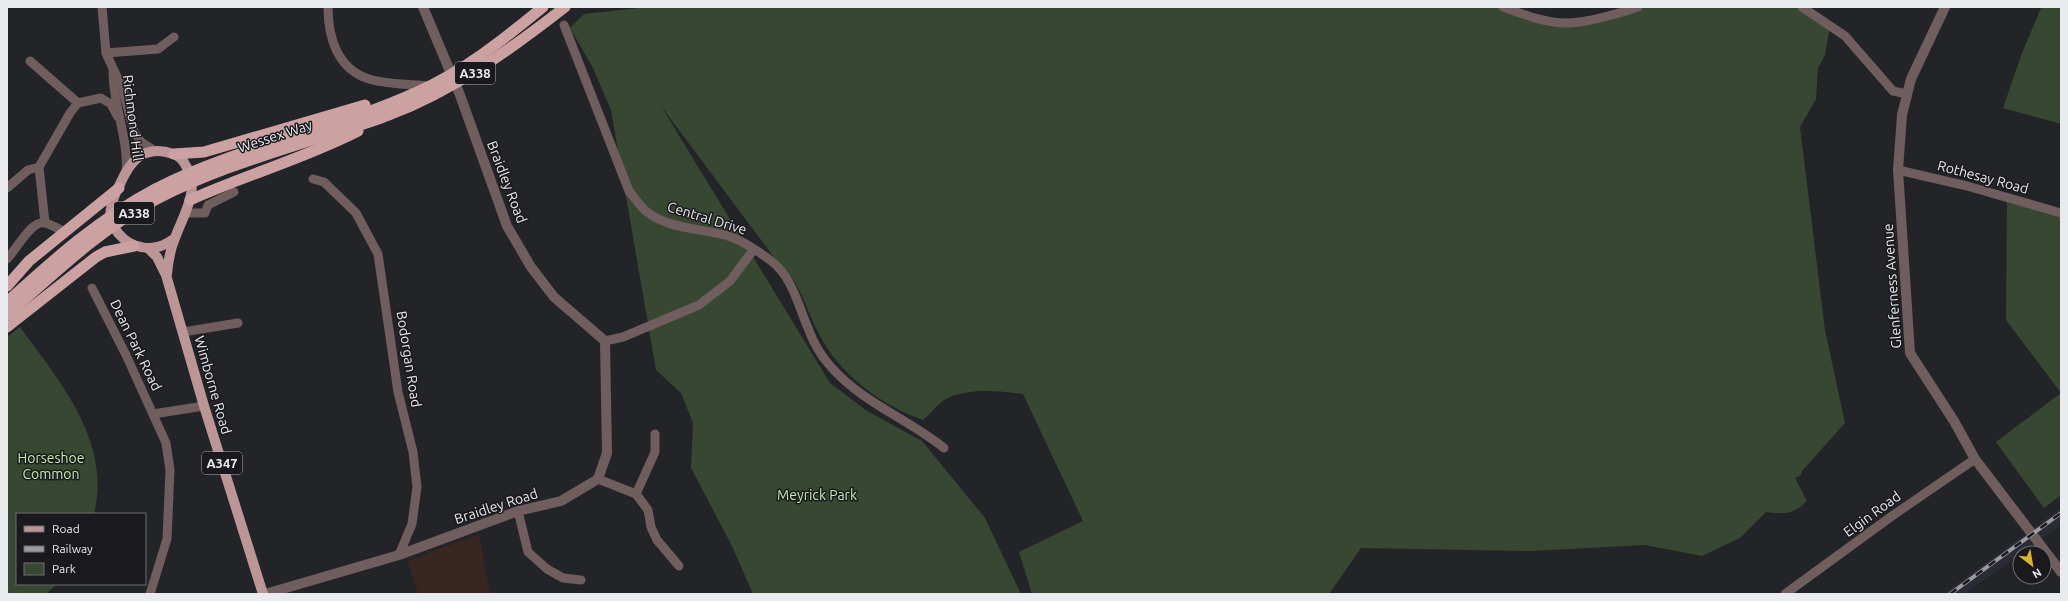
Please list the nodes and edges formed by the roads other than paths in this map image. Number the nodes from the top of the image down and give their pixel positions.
1 (102, 7) edge
2 (328, 7) edge
3 (423, 7) edge
4 (543, 7) edge
5 (565, 7) edge
6 (1503, 7) edge
7 (1638, 7) edge
8 (1802, 7) edge
9 (1945, 7) edge
10 (564, 25) dead end
11 (174, 37) dead end
12 (106, 53) junction
13 (30, 61) dead end
14 (113, 68) junction
15 (453, 78) junction
16 (1907, 94) junction
17 (78, 103) junction
18 (388, 116) junction
19 (118, 117) junction
20 (281, 140) junction
21 (155, 151) junction
22 (178, 156) junction
23 (39, 167) junction
24 (1898, 170) junction
25 (126, 173) junction
26 (329, 174) dead end
27 (313, 179) dead end
28 (324, 182) junction
29 (7, 188) edge
30 (119, 188) junction
31 (234, 192) dead end
32 (191, 195) junction
33 (2061, 212) edge
34 (185, 213) junction
35 (45, 223) junction
36 (63, 232) junction
37 (175, 238) junction
38 (134, 246) junction
39 (150, 249) junction
40 (754, 249) junction
41 (7, 258) edge
42 (166, 275) junction
43 (7, 286) edge
44 (92, 288) dead end
45 (7, 302) edge
46 (7, 315) edge
47 (238, 323) dead end
48 (7, 327) edge
49 (183, 332) junction
50 (605, 341) junction
51 (204, 406) junction
52 (153, 414) junction
53 (655, 434) dead end
54 (944, 448) dead end
55 (1975, 459) junction
56 (598, 479) junction
57 (636, 494) junction
58 (518, 511) junction
59 (399, 555) junction
60 (679, 566) dead end
61 (2061, 572) edge
62 (581, 580) dead end
63 (150, 594) edge
64 (264, 594) edge
65 (1785, 594) edge

1 - 12 street, Richmond Hill
2 - 15 street
3 - 15 street, Braidley Road
4 - 20 highway, A338
5 - 18 highway, Wessex Way / A338
6 - 7 street
8 - 16 street
9 - 16 street, Glenferness Avenue
10 - 40 street, Central Drive
11 - 12 street
12 - 14 street, Richmond Hill
13 - 17 street
14 - 19 street, Richmond Hill
14 - 21 street, Richmond Hill
15 - 50 street, Braidley Road
16 - 24 street, Glenferness Avenue
17 - 19 street
17 - 23 street
18 - 20 highway, Wessex Way / A338
18 - 32 highway
19 - 25 street, Richmond Hill
20 - 22 highway
20 - 45 highway, Wessex Way / A338
20 - 46 highway, Wessex Way / A338
21 - 22 main road
21 - 25 main road
22 - 32 main road
23 - 29 street
23 - 35 street
24 - 33 street, Rothesay Road
24 - 55 street, Glenferness Avenue
25 - 30 main road
26 - 28 street
27 - 28 street, Bodorgan Road
28 - 59 street, Bodorgan Road
30 - 36 highway
30 - 38 main road
31 - 34 street
32 - 34 main road
34 - 37 main road
35 - 36 street
35 - 41 street
36 - 43 highway
37 - 39 main road
37 - 42 main road, Wimborne Road / A347
38 - 39 main road
38 - 48 highway
39 - 42 main road, Wimborne Road / A347
40 - 50 street
40 - 54 street, Central Drive
42 - 49 main road, Wimborne Road / A347
44 - 52 street, Dean Park Road
47 - 49 street
49 - 51 main road, Wimborne Road / A347
50 - 56 street
51 - 52 street, Dean Park Road
51 - 64 main road, Wimborne Road / A347
52 - 63 street, Dean Park Road
53 - 57 street
55 - 61 street, Glenferness Avenue
55 - 65 street, Elgin Road
56 - 57 street
56 - 58 street, Braidley Road
57 - 60 street
58 - 59 street, Braidley Road
58 - 62 street
59 - 64 street, Braidley Road

